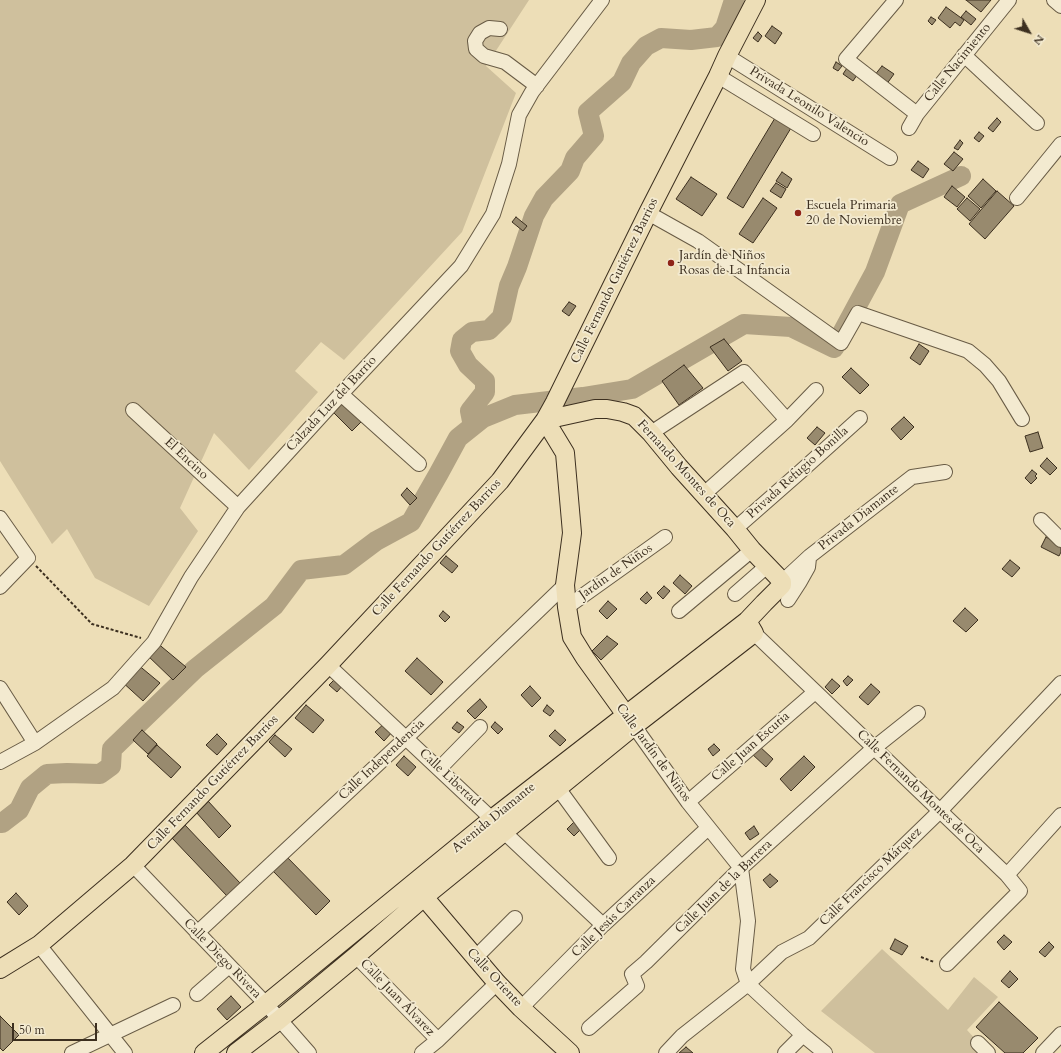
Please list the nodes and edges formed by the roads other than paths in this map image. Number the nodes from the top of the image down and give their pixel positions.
1 (602, 0) edge
2 (756, 0) edge
3 (763, 0) edge
4 (896, 0) edge
5 (1009, 0) edge
6 (1054, 0) edge
7 (1061, 6) edge
8 (742, 27) junction
9 (500, 29) dead end
10 (964, 55) junction
11 (727, 56) junction
12 (718, 76) junction
13 (537, 86) junction
14 (917, 114) junction
15 (1037, 123) dead end
16 (909, 128) dead end
17 (813, 134) dead end
18 (1061, 144) edge
19 (890, 158) dead end
20 (1017, 198) dead end
21 (648, 213) junction
22 (816, 390) dead end
23 (341, 394) junction
24 (133, 410) dead end
25 (860, 418) dead end
26 (1022, 419) dead end
27 (545, 420) junction
28 (787, 420) junction
29 (651, 433) junction
30 (419, 464) dead end
31 (945, 472) dead end
32 (704, 494) junction
33 (238, 507) junction
34 (0, 518) edge
35 (1041, 520) dead end
36 (735, 528) junction
37 (665, 537) dead end
38 (1061, 540) edge
39 (752, 550) junction
40 (810, 556) junction
41 (767, 566) junction
42 (782, 582) junction
43 (565, 585) junction
44 (0, 587) edge
45 (736, 594) dead end
46 (788, 600) dead end
47 (567, 607) junction
48 (679, 611) dead end
49 (751, 627) junction
50 (328, 665) junction
51 (1061, 684) edge
52 (0, 688) edge
53 (815, 692) junction
54 (918, 713) dead end
55 (630, 721) junction
56 (480, 727) dead end
57 (406, 738) junction
58 (35, 743) junction
59 (874, 748) junction
60 (0, 762) edge
61 (439, 769) junction
62 (558, 788) junction
63 (688, 802) junction
64 (940, 811) junction
65 (1061, 815) edge
66 (492, 819) junction
67 (708, 828) junction
68 (504, 832) junction
69 (609, 858) dead end
70 (133, 865) junction
71 (741, 868) junction
72 (1007, 875) junction
73 (424, 897) junction
74 (515, 918) dead end
75 (603, 926) junction
76 (197, 933) junction
77 (39, 945) junction
78 (356, 956) junction
79 (475, 958) junction
80 (947, 964) dead end
81 (229, 966) junction
82 (0, 969) edge
83 (497, 983) junction
84 (748, 984) junction
85 (197, 994) dead end
86 (266, 1004) junction
87 (173, 1005) dead end
88 (521, 1008) junction
89 (279, 1020) junction
90 (589, 1028) dead end
91 (110, 1034) junction
92 (1061, 1034) edge
93 (802, 1035) junction
94 (438, 1040) junction
95 (426, 1052) edge
96 (72, 1053) edge
97 (124, 1053) edge
98 (204, 1053) edge
99 (236, 1053) edge
100 (309, 1053) edge
101 (570, 1053) edge
102 (666, 1053) edge
103 (785, 1053) edge
104 (825, 1053) edge
105 (1042, 1053) edge

1 - 13 street, Calzada Luz del Barrio
2 - 8 main road, Calle Fernando Gutiérrez Barrios
3 - 8 main road, Calle Fernando Gutiérrez Barrios
4 - 14 street
5 - 10 street, Calle Nacimiento
6 - 7 street
8 - 11 main road, Calle Fernando Gutiérrez Barrios
9 - 13 street
10 - 14 street, Calle Nacimiento
10 - 15 street
11 - 12 main road, Calle Fernando Gutiérrez Barrios
11 - 19 street, Privada Leonilo Valencio
12 - 17 street
12 - 21 main road, Calle Fernando Gutiérrez Barrios
13 - 23 street, Calzada Luz del Barrio
14 - 16 street, Calle Nacimiento
18 - 20 street
21 - 26 street
21 - 27 main road, Calle Fernando Gutiérrez Barrios
22 - 28 street
23 - 30 street
23 - 33 street, Calzada Luz del Barrio
24 - 33 street, El Encino
25 - 36 street, Privada Refugio Bonilla
27 - 29 main road, Fernando Montes de Oca
27 - 43 main road, Calle Jardín de Niños
27 - 50 main road, Calle Fernando Gutiérrez Barrios
28 - 29 street
28 - 32 street
29 - 32 main road, Fernando Montes de Oca
31 - 40 street, Privada Diamante
32 - 36 main road, Fernando Montes de Oca
33 - 58 street, Calzada Luz del Barrio
34 - 44 street
35 - 38 street
36 - 39 main road, Fernando Montes de Oca
37 - 47 street, Jardin de Niños
39 - 41 main road, Fernando Montes de Oca
39 - 48 street
40 - 42 street, Privada Diamante
40 - 46 street
41 - 42 main road, Fernando Montes de Oca
41 - 45 street
42 - 49 main road, Avenida Diamante
43 - 47 main road, Calle Jardín de Niños
43 - 57 street, Calle Independencia
47 - 55 main road, Calle Jardín de Niños
49 - 53 street, Calle Fernando Montes de Oca
49 - 55 main road, Avenida Diamante
50 - 57 street, Calle Libertad
50 - 70 main road, Calle Fernando Gutiérrez Barrios
51 - 64 street, Calle Francisco Márquez
52 - 58 street
53 - 59 street, Calle Fernando Montes de Oca
53 - 63 street, Calle Juan Escutia
54 - 59 street, Calle Juan de la Barrera
55 - 62 main road, Avenida Diamante
55 - 63 street, Calle Jardín de Niños
55 - 66 main road, Avenida Diamante
56 - 61 street
57 - 61 street, Calle Libertad
57 - 76 street, Calle Independencia
58 - 60 street, Calzada Luz del Barrio
59 - 64 street, Calle Fernando Montes de Oca
59 - 71 street, Calle Juan de la Barrera
61 - 66 street, Calle Libertad
62 - 68 main road, Avenida Diamante
62 - 69 street
63 - 67 street, Calle Jardín de Niños
64 - 72 street, Calle Fernando Montes de Oca
64 - 84 street, Calle Francisco Márquez
65 - 72 street
66 - 68 street, Calle Libertad
66 - 86 main road, Avenida Diamante
67 - 71 street, Calle Jardín de Niños
67 - 75 street, Calle Jesús Carranza
68 - 73 main road, Avenida Diamante
68 - 75 street, Calle Libertad
70 - 76 street, Calle Diego Rivera
70 - 77 main road, Calle Fernando Gutiérrez Barrios
71 - 84 street
71 - 90 street, Calle Juan de la Barrera
72 - 80 street, Calle Fernando Montes de Oca
73 - 78 main road, Avenida Diamante
73 - 79 main road, Calle Oriente
74 - 79 street
75 - 88 street, Calle Jesús Carranza
76 - 81 street, Calle Diego Rivera
77 - 82 main road, Calle Fernando Gutiérrez Barrios
77 - 91 street
78 - 89 main road, Avenida Diamante
78 - 94 street, Calle Juan Álvarez
79 - 83 main road, Calle Oriente
81 - 85 street
81 - 86 street, Calle Diego Rivera
83 - 88 main road, Calle Oriente
83 - 94 street
84 - 93 street
84 - 102 street, Calle Francisco Márquez
86 - 89 street, Calle Diego Rivera
86 - 98 main road, Avenida Diamante
87 - 91 street
88 - 101 main road, Calle Oriente
89 - 99 main road, Avenida Diamante
89 - 100 street, Calle Diego Rivera
91 - 96 street
91 - 97 street
92 - 105 street
93 - 103 street
93 - 104 street
94 - 95 street

